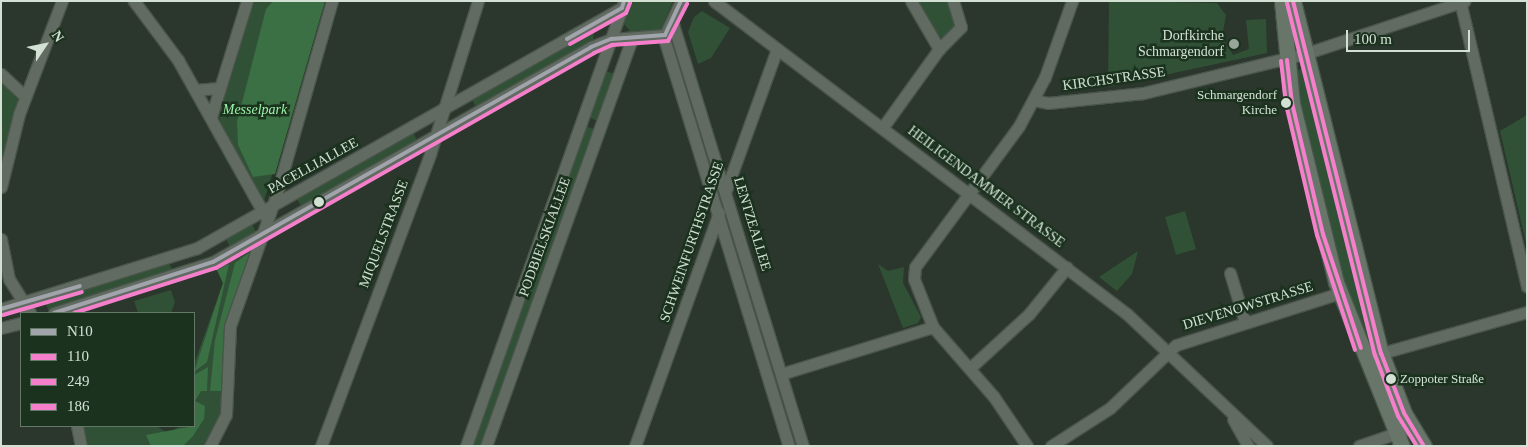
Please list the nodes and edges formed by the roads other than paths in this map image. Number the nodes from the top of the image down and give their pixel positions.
1 (62, 1) edge
2 (134, 1) edge
3 (247, 1) edge
4 (332, 1) edge
5 (478, 1) edge
6 (681, 1) edge
7 (714, 1) edge
8 (911, 1) edge
9 (953, 1) edge
10 (1072, 1) edge
11 (1282, 1) edge
12 (1293, 1) edge
13 (1461, 2) edge
14 (623, 4) edge
15 (673, 24) junction
16 (663, 36) junction
17 (632, 38) junction
18 (611, 39) junction
19 (777, 49) junction
20 (940, 49) junction
21 (1304, 54) junction
22 (1287, 58) junction
23 (1, 74) edge
24 (219, 88) junction
25 (195, 90) junction
26 (25, 96) junction
27 (1034, 100) junction
28 (446, 109) junction
29 (211, 117) junction
30 (583, 119) junction
31 (600, 125) junction
32 (883, 127) junction
33 (437, 134) junction
34 (1, 187) edge
35 (726, 190) junction
36 (970, 193) junction
37 (268, 213) junction
38 (719, 213) junction
39 (264, 234) junction
40 (1, 239) edge
41 (192, 251) junction
42 (171, 259) junction
43 (1067, 267) junction
44 (200, 268) junction
45 (1230, 273) dead end
46 (179, 276) junction
47 (5, 277) edge
48 (1527, 286) edge
49 (1340, 294) junction
50 (23, 303) junction
51 (1, 309) edge
52 (29, 312) edge
53 (57, 312) edge
54 (1527, 312) edge
55 (1245, 322) junction
56 (20, 323) edge
57 (933, 327) junction
58 (1, 328) edge
59 (774, 349) junction
60 (1167, 352) junction
61 (761, 353) junction
62 (1381, 354) junction
63 (1365, 358) junction
64 (970, 368) junction
65 (782, 374) junction
66 (789, 400) junction
67 (776, 403) junction
68 (1229, 411) junction
69 (77, 427) edge
70 (1411, 428) junction
71 (1399, 440) edge
72 (81, 446) edge
73 (210, 446) edge
74 (321, 446) edge
75 (466, 446) edge
76 (486, 446) edge
77 (635, 446) edge
78 (789, 446) edge
79 (803, 446) edge
80 (1027, 446) edge
81 (1051, 446) edge
82 (1248, 446) edge
83 (1267, 446) edge
84 (1359, 446) edge
85 (1424, 446) edge

1 - 26 street
2 - 25 street
3 - 24 street
4 - 37 street
5 - 28 street, MIQUELSTRASSE
6 - 15 street
7 - 19 street, HEILIGENDAMMER STRASSE
8 - 20 street
9 - 20 street
10 - 27 street
11 - 22 main road
12 - 21 main road
13 - 21 street, KIRCHSTRASSE
13 - 48 street
14 - 18 street, PODBIELSKIALLEE
14 - 28 street, PACELLIALLEE
15 - 16 street
15 - 35 street, LENTZEALLEE
16 - 17 street
16 - 38 street, LENTZEALLEE
17 - 18 street
17 - 31 street, PODBIELSKIALLEE
18 - 30 street, PODBIELSKIALLEE
18 - 33 street
19 - 32 street, HEILIGENDAMMER STRASSE
19 - 35 street, SCHWEINFURTHSTRASSE
20 - 32 street
21 - 22 street, KIRCHSTRASSE
21 - 62 main road
22 - 27 street, KIRCHSTRASSE
22 - 49 main road
23 - 26 street
24 - 25 street
24 - 29 street
25 - 29 street
26 - 34 street
27 - 36 street
28 - 33 street, MIQUELSTRASSE
28 - 37 street, PACELLIALLEE
29 - 37 street
30 - 31 street
30 - 75 street, PODBIELSKIALLEE
31 - 76 street, PODBIELSKIALLEE
32 - 36 street, HEILIGENDAMMER STRASSE
33 - 39 street
33 - 74 street, MIQUELSTRASSE
35 - 38 street, SCHWEINFURTHSTRASSE
35 - 59 street, LENTZEALLEE
36 - 43 street, HEILIGENDAMMER STRASSE
36 - 57 street
37 - 39 street
37 - 41 street, PACELLIALLEE
38 - 61 street, LENTZEALLEE
38 - 77 street, SCHWEINFURTHSTRASSE
39 - 44 street
39 - 73 street
40 - 47 street
41 - 42 street, PACELLIALLEE
41 - 44 street
42 - 46 street
42 - 50 street, PACELLIALLEE
43 - 60 street, HEILIGENDAMMER STRASSE
43 - 64 street
44 - 46 street
45 - 55 street
46 - 53 street
47 - 50 street
49 - 55 street, DIEVENOWSTRASSE
49 - 63 main road
50 - 51 street, PACELLIALLEE
50 - 52 street
54 - 62 street
55 - 60 street, DIEVENOWSTRASSE
56 - 58 street
57 - 64 street
57 - 65 street
59 - 61 street
59 - 65 street, LENTZEALLEE
60 - 68 street, HEILIGENDAMMER STRASSE
60 - 81 street, DIEVENOWSTRASSE
61 - 67 street, LENTZEALLEE
62 - 63 street
62 - 70 main road
63 - 71 main road
64 - 80 street
65 - 66 street, LENTZEALLEE
66 - 67 street
66 - 79 street, LENTZEALLEE
67 - 78 street, LENTZEALLEE
68 - 82 street, HEILIGENDAMMER STRASSE
68 - 83 street, HEILIGENDAMMER STRASSE
69 - 72 street
70 - 71 street
70 - 85 main road
71 - 84 street

